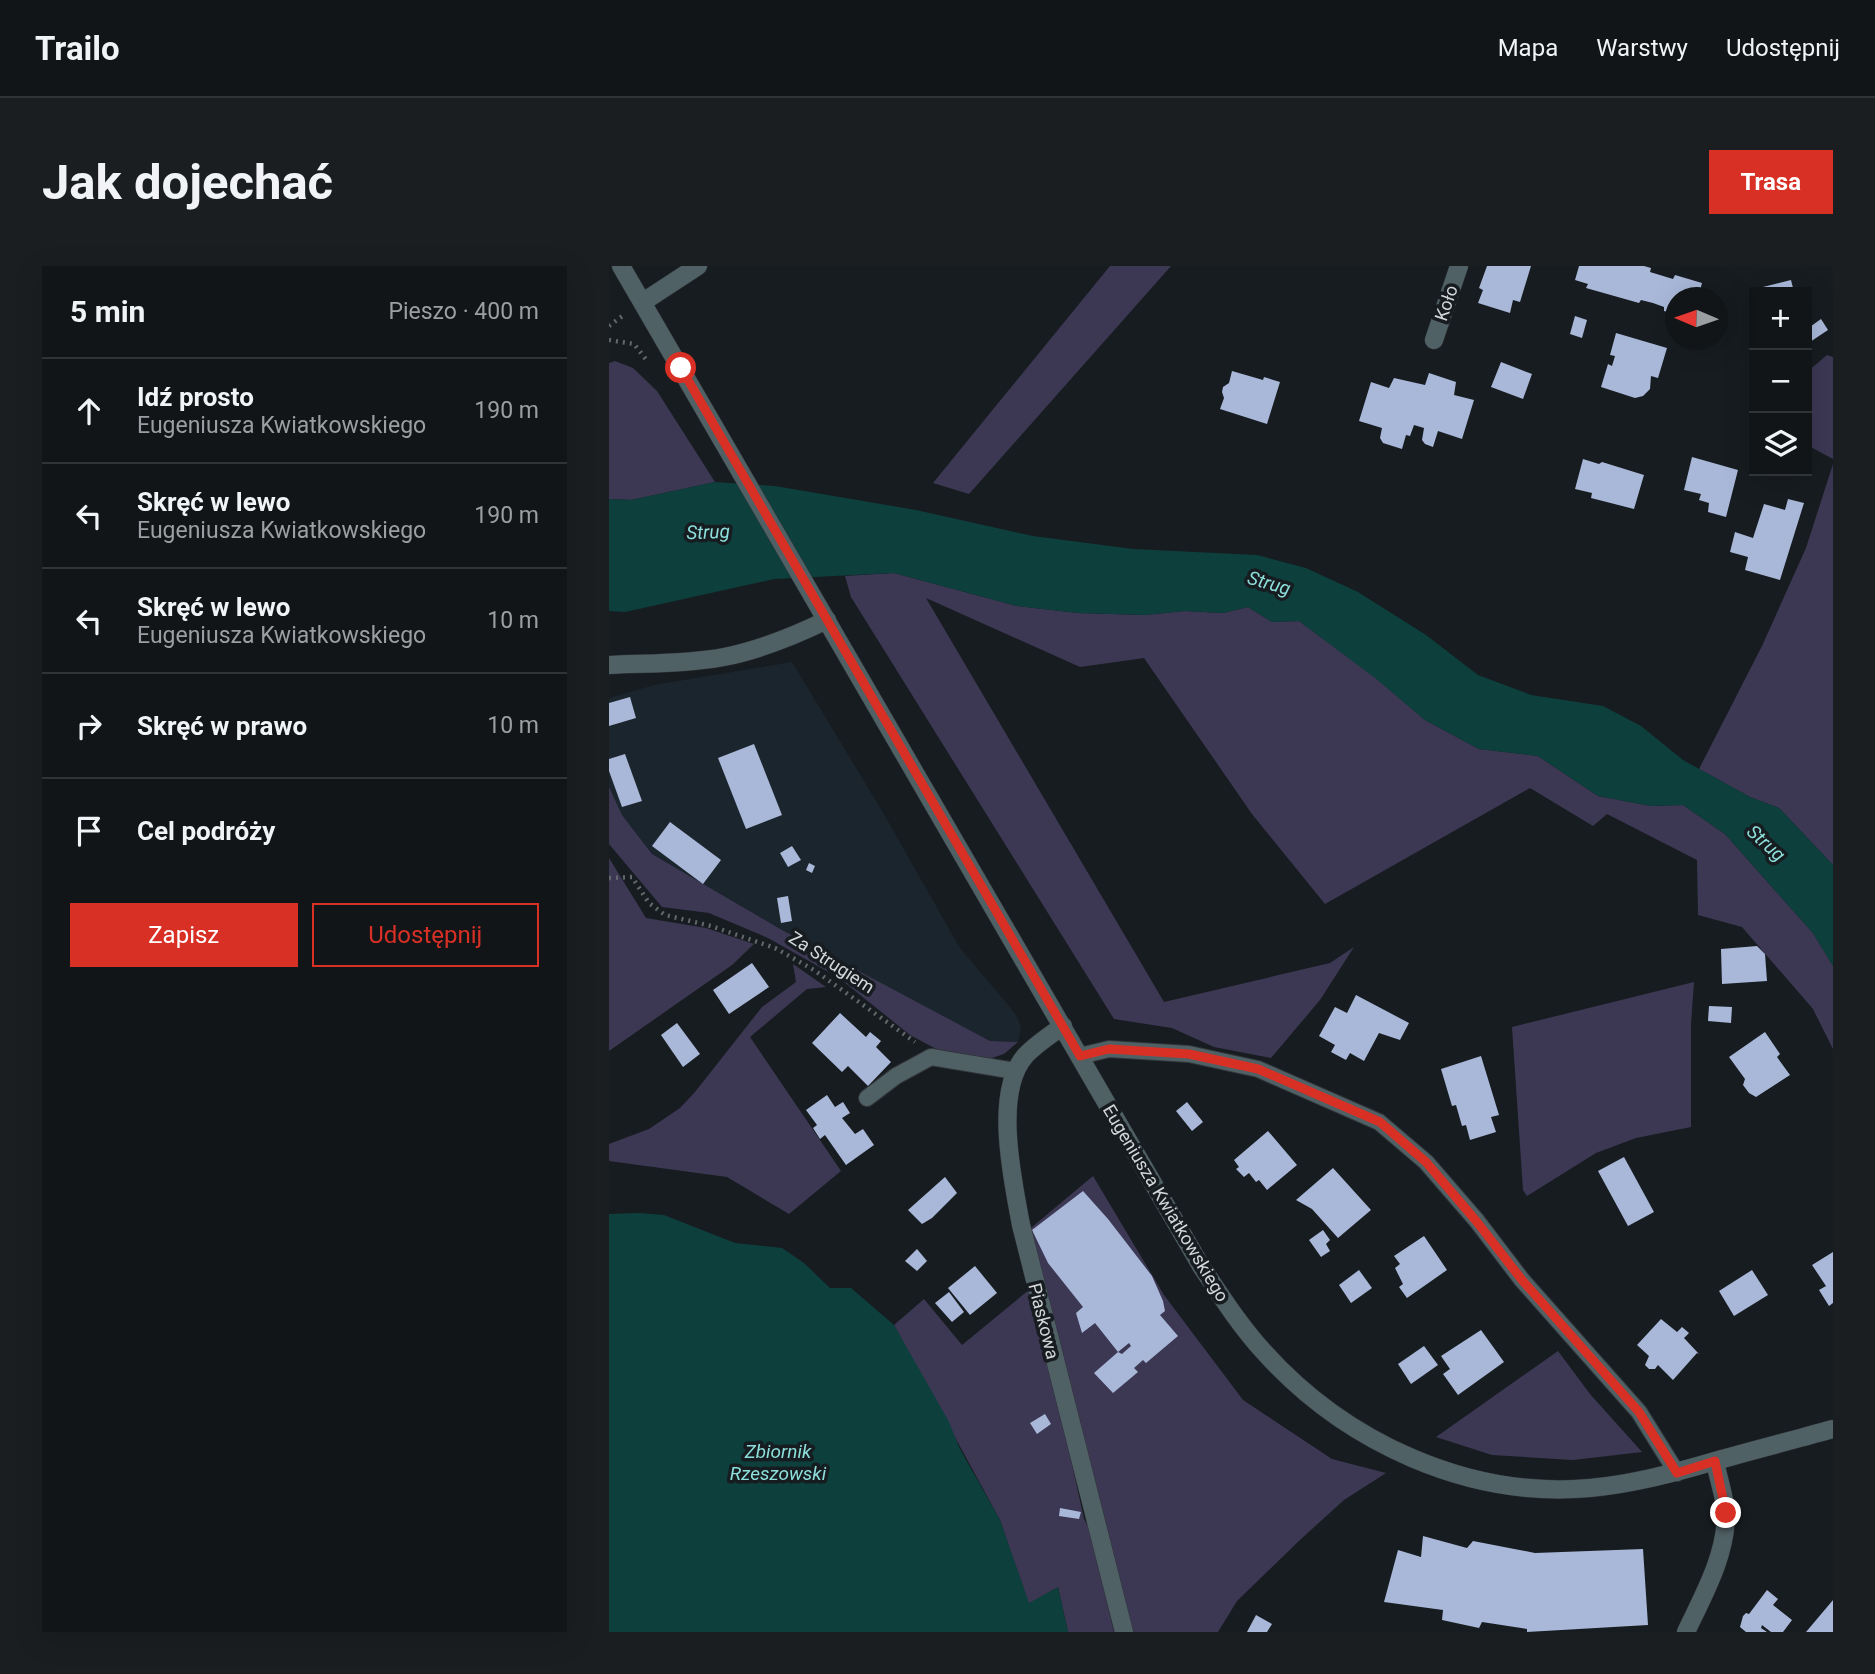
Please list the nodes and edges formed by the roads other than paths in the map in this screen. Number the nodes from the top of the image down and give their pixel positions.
1 (621, 266) edge
2 (698, 266) edge
3 (1459, 266) edge
4 (643, 302) junction
5 (1434, 340) dead end
6 (827, 620) junction
7 (609, 665) edge
8 (1063, 1026) junction
9 (1080, 1056) junction
10 (1015, 1071) junction
11 (867, 1098) dead end
12 (1833, 1429) edge
13 (1715, 1461) junction
14 (1677, 1473) junction
15 (1124, 1632) edge
16 (1686, 1632) edge

1 - 4 street, Eugeniusza Kwiatkowskiego
2 - 4 street
3 - 5 street, Koło
4 - 6 street, Eugeniusza Kwiatkowskiego
6 - 7 street
6 - 8 street, Eugeniusza Kwiatkowskiego
8 - 9 street, Eugeniusza Kwiatkowskiego
8 - 10 street
9 - 14 lane
9 - 14 street, Eugeniusza Kwiatkowskiego
10 - 11 lane
10 - 15 street, Piaskowa
12 - 13 street, Eugeniusza Kwiatkowskiego
13 - 14 street, Eugeniusza Kwiatkowskiego
13 - 16 street

